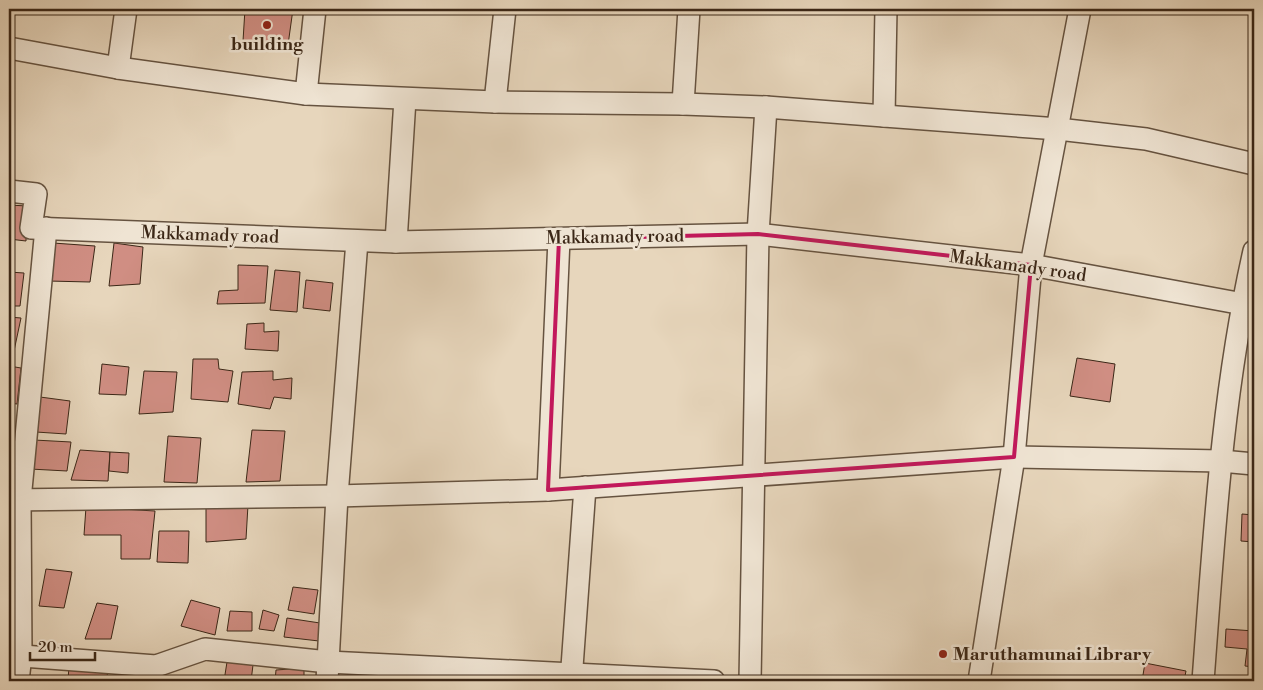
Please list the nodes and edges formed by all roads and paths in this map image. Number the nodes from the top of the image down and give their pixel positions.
1 (126, 9) edge
2 (315, 9) edge
3 (505, 9) edge
4 (689, 9) edge
5 (886, 9) edge
6 (1080, 9) edge
7 (9, 48) edge
8 (118, 68) junction
9 (306, 94) junction
10 (405, 98) junction
11 (495, 102) junction
12 (683, 104) junction
13 (766, 107) junction
14 (884, 116) junction
15 (1058, 129) junction
16 (1254, 164) edge
17 (9, 190) edge
18 (46, 228) junction
19 (758, 234) junction
20 (559, 238) junction
21 (358, 240) junction
22 (396, 242) junction
23 (1254, 251) edge
24 (1031, 265) junction
25 (1248, 305) edge
26 (1014, 457) junction
27 (1221, 461) junction
28 (1254, 464) edge
29 (754, 476) junction
30 (585, 487) junction
31 (548, 490) junction
32 (337, 496) junction
33 (14, 500) edge
34 (15, 655) edge
35 (328, 672) edge
36 (571, 678) edge
37 (18, 681) edge
38 (714, 681) edge
39 (750, 681) edge
40 (979, 681) edge
41 (1202, 681) edge

1 - 8 street
2 - 9 street
3 - 11 street
4 - 12 street
5 - 14 street
6 - 15 street
7 - 8 street
8 - 9 street
9 - 10 street
10 - 11 street
10 - 22 street
11 - 12 street
12 - 13 street
13 - 14 street
13 - 19 street
14 - 15 street
15 - 16 street
15 - 24 street
17 - 18 street
18 - 21 street, Makkamady road
18 - 33 street
19 - 20 street, Makkamady road
19 - 24 street, Makkamady road
19 - 29 street
20 - 22 street, Makkamady road
20 - 31 street
21 - 22 street, Makkamady road
21 - 32 street
23 - 25 street
24 - 25 street, Makkamady road
24 - 26 street
25 - 27 street
26 - 27 street
26 - 29 street
26 - 40 street
27 - 28 street
27 - 41 street
29 - 30 street
29 - 39 street
30 - 31 street
30 - 36 street
31 - 32 street
32 - 33 street
32 - 35 street
33 - 34 street
34 - 35 street
34 - 37 street
35 - 36 street
36 - 38 street

